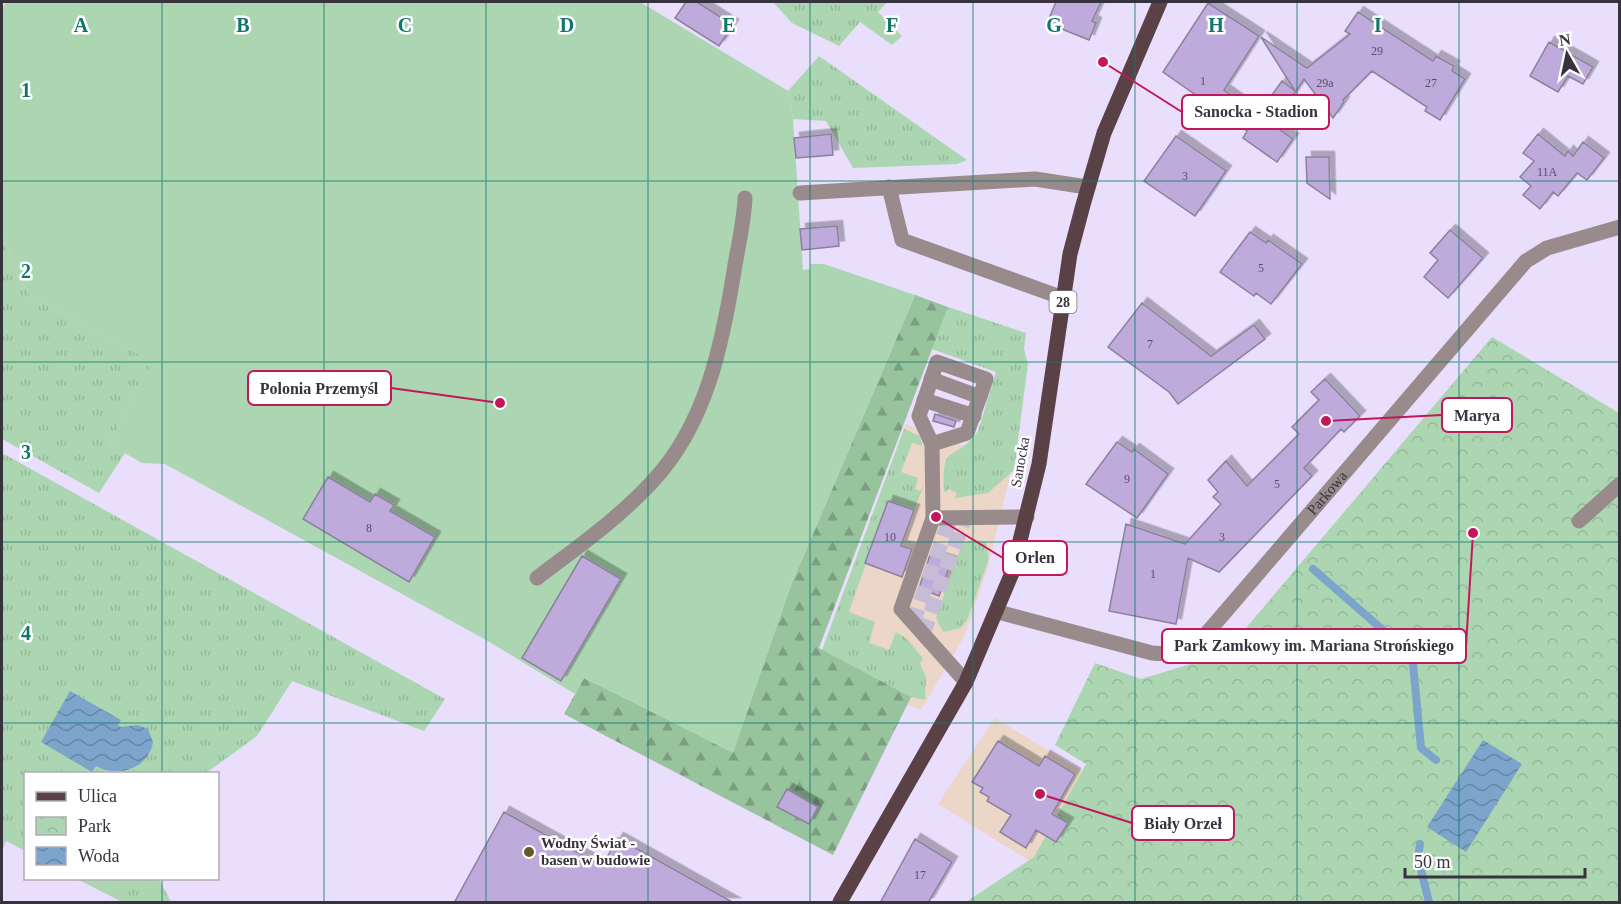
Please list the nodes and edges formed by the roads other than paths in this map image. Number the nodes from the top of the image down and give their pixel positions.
1 (1160, 2) edge
2 (889, 187) junction
3 (1087, 187) junction
4 (800, 193) dead end
5 (745, 198) dead end
6 (1620, 227) edge
7 (1063, 298) junction
8 (924, 400) junction
9 (974, 416) junction
10 (932, 444) junction
11 (1620, 484) edge
12 (1027, 517) junction
13 (933, 518) junction
14 (1579, 521) dead end
15 (537, 578) dead end
16 (998, 612) junction
17 (966, 682) junction
18 (840, 903) edge

1 - 3 main road, Sanocka / 28
2 - 3 street
2 - 4 street
2 - 7 street
3 - 7 main road, Sanocka / 28
5 - 15 street
6 - 16 street, Parkowa
7 - 12 main road, Sanocka / 28
8 - 9 street
8 - 9 street
8 - 10 street
9 - 10 street
10 - 13 street
11 - 14 street
12 - 13 street
12 - 16 main road, Sanocka / 28
13 - 17 street
16 - 17 main road, Sanocka / 28
17 - 18 main road, Sanocka / 28

